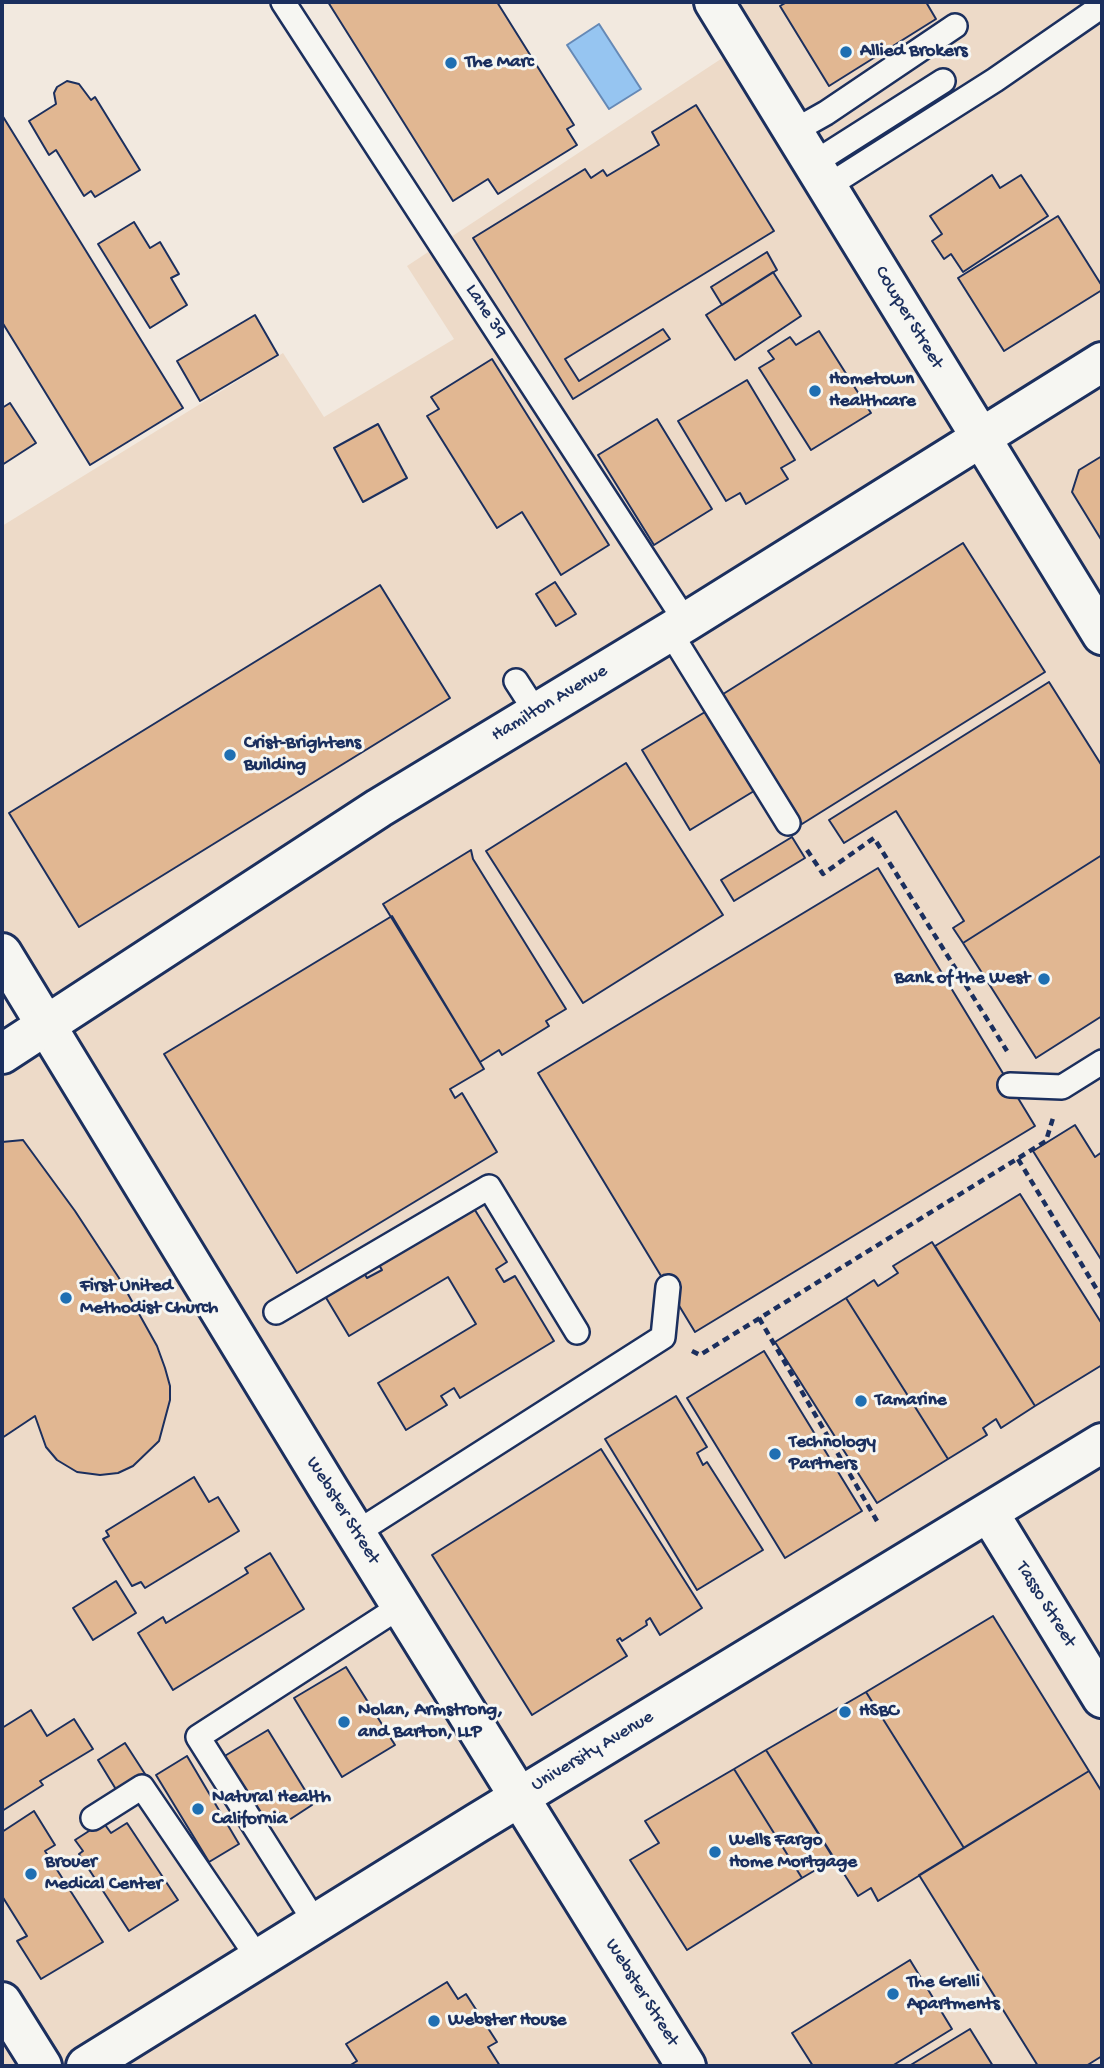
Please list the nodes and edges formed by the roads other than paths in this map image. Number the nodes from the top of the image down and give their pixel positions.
1 (283, 2) edge
2 (714, 2) edge
3 (1102, 6) edge
4 (954, 26) dead end
5 (943, 82) dead end
6 (812, 160) junction
7 (1102, 362) edge
8 (981, 437) junction
9 (678, 627) junction
10 (1102, 635) edge
11 (516, 681) dead end
12 (536, 712) junction
13 (788, 823) dead end
14 (2, 953) edge
15 (45, 1027) junction
16 (2, 1054) edge
17 (1102, 1062) edge
18 (1019, 1085) road end
19 (668, 1287) dead end
20 (276, 1312) dead end
21 (577, 1332) dead end
22 (1102, 1443) edge
23 (989, 1513) junction
24 (356, 1533) junction
25 (401, 1606) junction
26 (1102, 1698) edge
27 (520, 1796) junction
28 (93, 1818) dead end
29 (315, 1922) junction
30 (258, 1958) junction
31 (2, 2002) edge
32 (41, 2066) edge
33 (86, 2066) edge
34 (686, 2066) edge

1 - 9 lane, Lane 39
2 - 6 street, Cowper Street
3 - 6 lane
4 - 6 lane
5 - 6 lane
6 - 8 street, Cowper Street
7 - 8 street, Hamilton Avenue
8 - 9 street, Hamilton Avenue
8 - 10 street, Cowper Street
9 - 12 street, Hamilton Avenue
9 - 13 lane, Lane 39
11 - 12 lane
12 - 15 street, Hamilton Avenue
14 - 15 street, Webster Street
15 - 16 street, Hamilton Avenue
15 - 24 street, Webster Street
17 - 18 lane
19 - 24 lane
20 - 21 lane
22 - 23 street, University Avenue
23 - 26 street, Tasso Street
23 - 27 street, University Avenue
24 - 25 street, Webster Street
25 - 27 street, Webster Street
25 - 29 lane
27 - 29 street, University Avenue
27 - 34 street, Webster Street
28 - 30 lane
29 - 30 street, University Avenue
30 - 33 street, University Avenue
31 - 32 street

